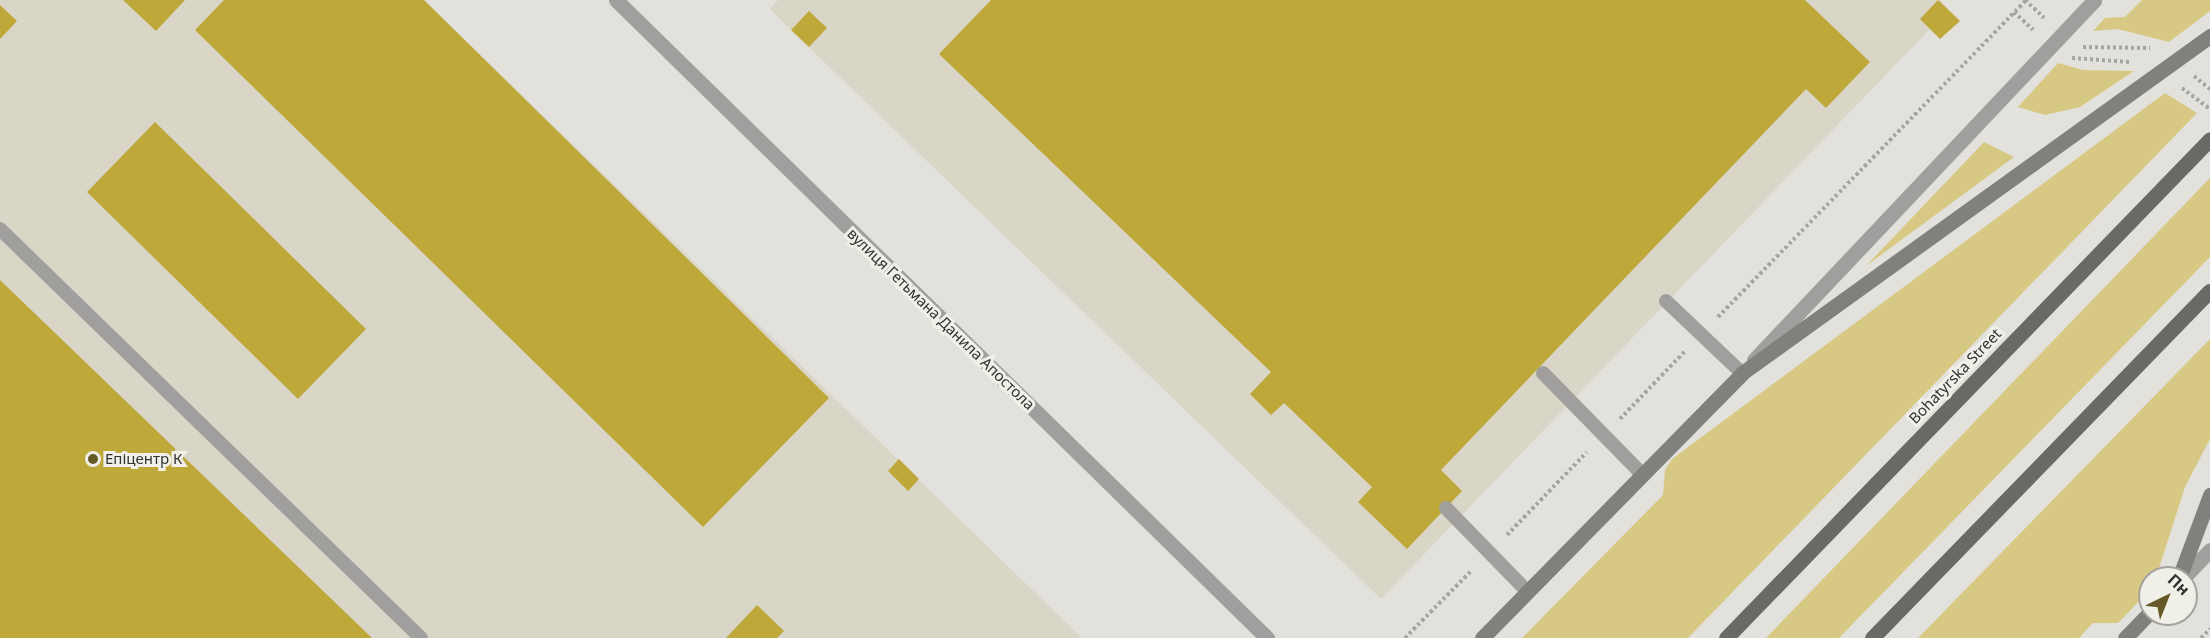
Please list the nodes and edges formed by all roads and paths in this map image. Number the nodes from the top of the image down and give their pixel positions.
1 (616, 0) edge
2 (2025, 0) edge
3 (2094, 0) edge
4 (2014, 12) dead end
5 (2061, 34) junction
6 (2210, 36) edge
7 (2049, 45) junction
8 (2175, 62) junction
9 (2161, 73) junction
10 (2210, 89) edge
11 (2210, 109) edge
12 (2210, 139) edge
13 (0, 229) edge
14 (2210, 291) edge
15 (1666, 301) dead end
16 (1543, 373) dead end
17 (1742, 373) junction
18 (1642, 474) junction
19 (2210, 495) edge
20 (1446, 508) dead end
21 (2210, 550) edge
22 (2185, 566) edge
23 (2193, 566) edge
24 (1527, 591) junction
25 (2138, 624) edge
26 (2210, 629) edge
27 (421, 638) edge
28 (1267, 638) edge
29 (1482, 638) edge
30 (1726, 638) edge
31 (1872, 638) edge
32 (2125, 638) edge
33 (2201, 638) edge

1 - 28 street, вулиця Гетьмана Данила Апостола
2 - 5 path
3 - 5 street
4 - 7 path
5 - 7 street
5 - 8 path
6 - 8 main road
7 - 9 path
7 - 17 street
8 - 9 main road
8 - 10 path
9 - 11 path
9 - 17 main road
12 - 30 main road, Bohatyrska Street
13 - 27 lane
14 - 31 main road
15 - 17 lane
16 - 18 lane
17 - 18 main road
18 - 24 main road
19 - 22 main road
20 - 24 lane
21 - 23 street
24 - 29 main road
25 - 32 main road
26 - 33 path

